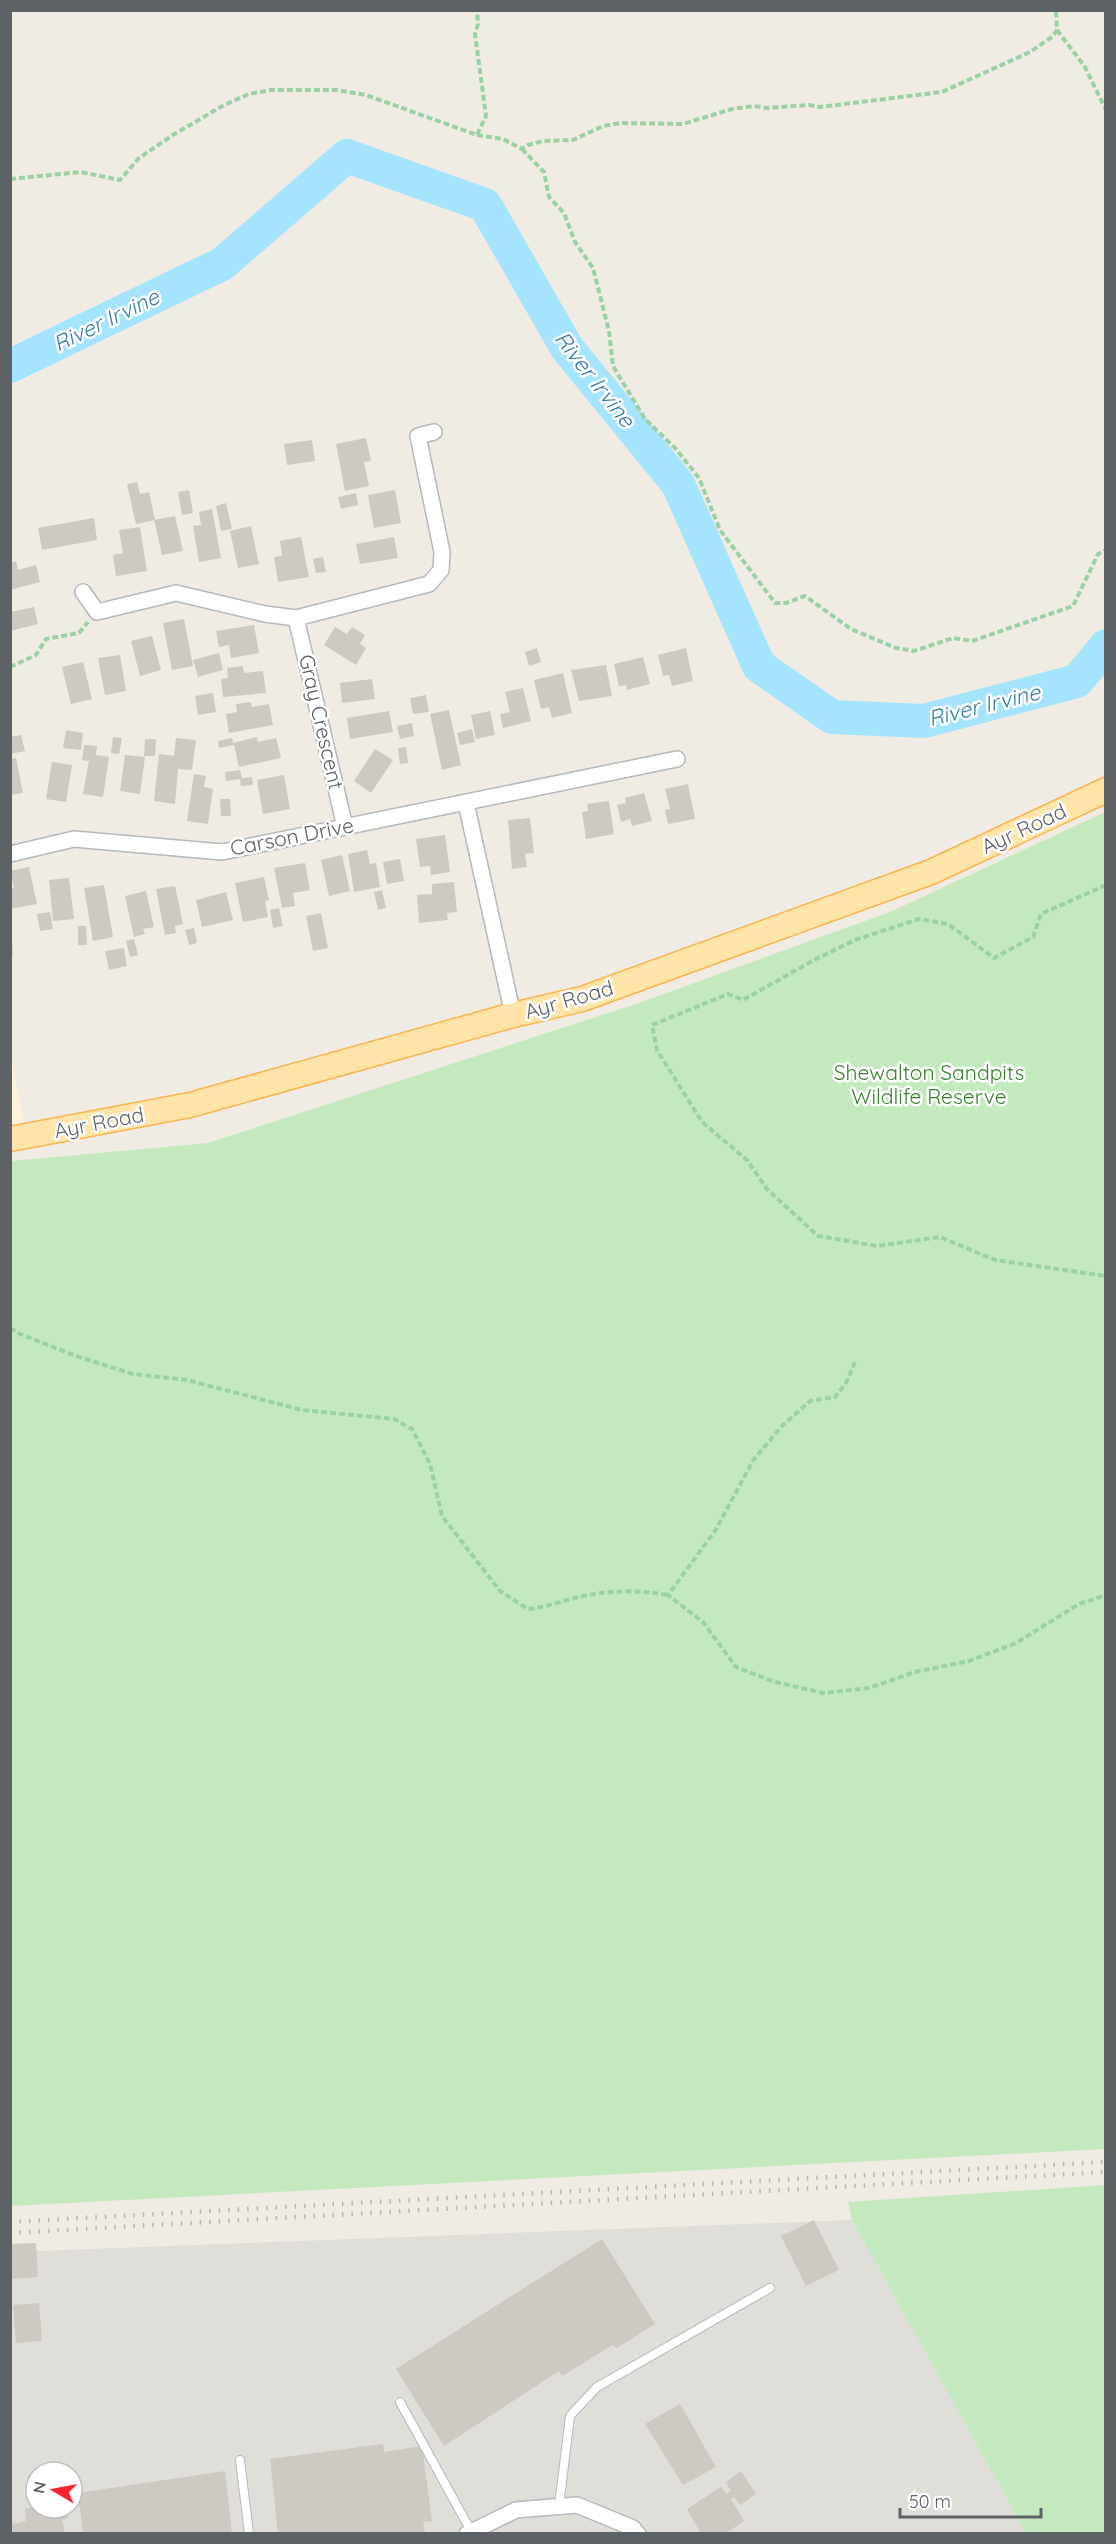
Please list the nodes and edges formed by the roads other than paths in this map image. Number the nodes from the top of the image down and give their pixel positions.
1 (434, 432) dead end
2 (83, 592) dead end
3 (296, 618) junction
4 (677, 759) dead end
5 (1106, 790) edge
6 (466, 803) junction
7 (345, 827) junction
8 (10, 854) edge
9 (513, 1016) junction
10 (10, 1139) edge
11 (770, 2288) dead end
12 (399, 2402) dead end
13 (240, 2460) dead end
14 (559, 2506) junction
15 (469, 2532) edge
16 (249, 2534) edge
17 (638, 2534) edge

1 - 3 street
2 - 3 street
3 - 7 street, Gray Crescent
4 - 6 street, Carson Drive
5 - 9 main road, Ayr Road
6 - 7 street, Carson Drive
6 - 9 street
7 - 8 street, Carson Drive
9 - 10 main road, Ayr Road
11 - 14 lane
12 - 15 lane
13 - 16 lane
14 - 15 street
14 - 17 street

